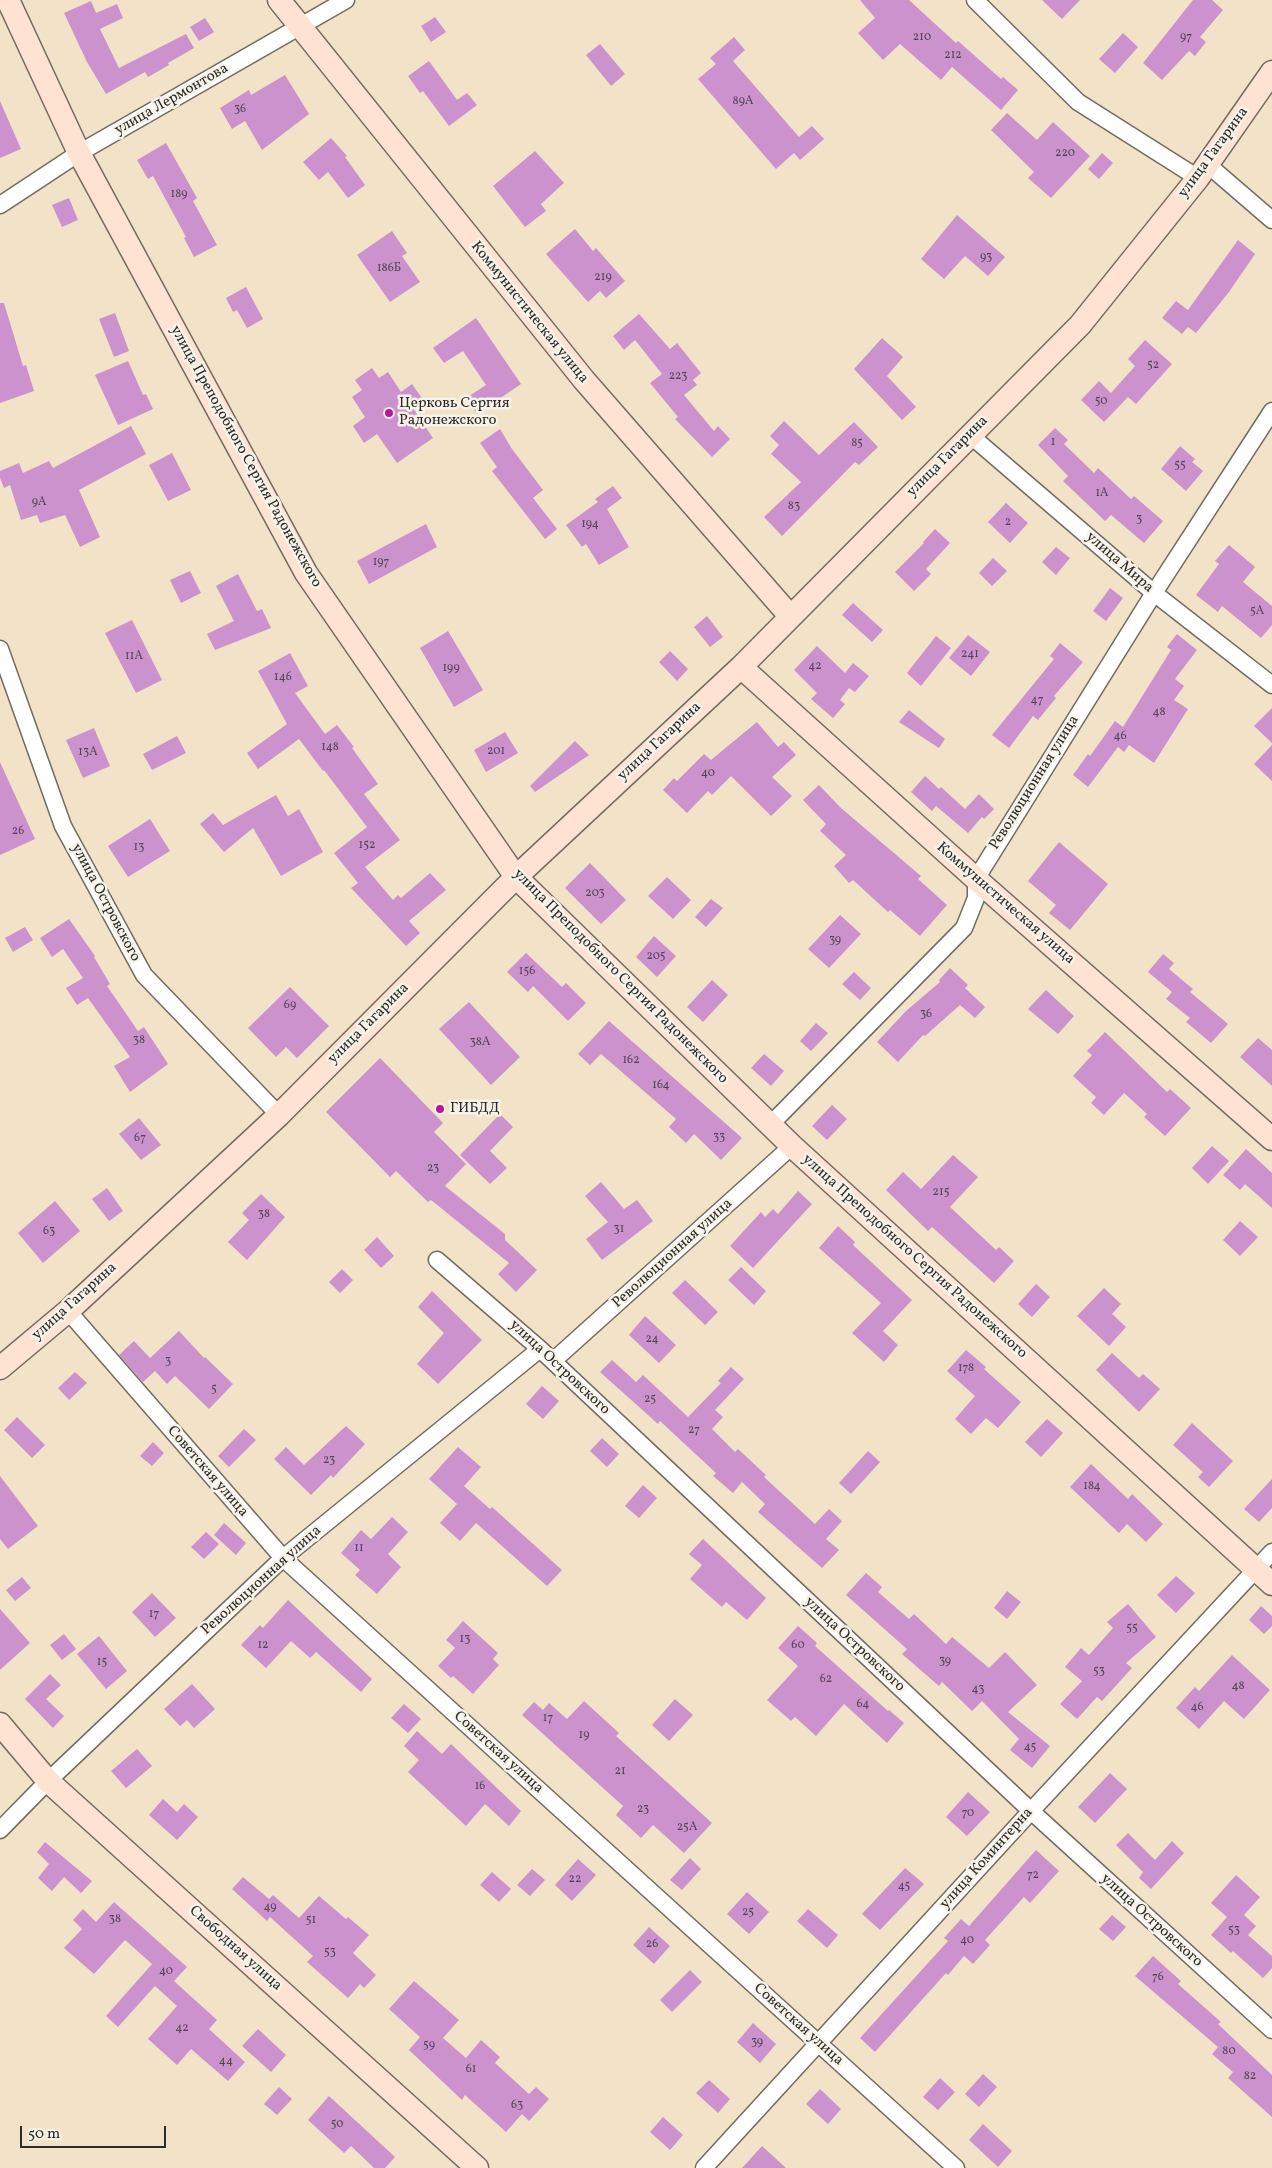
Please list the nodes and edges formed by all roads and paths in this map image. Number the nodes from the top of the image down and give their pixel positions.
1 (8, 0) edge
2 (279, 0) edge
3 (346, 0) edge
4 (975, 0) edge
5 (301, 27) junction
6 (1272, 72) edge
7 (79, 153) junction
8 (1203, 171) junction
9 (0, 204) edge
10 (1272, 220) edge
11 (1272, 412) edge
12 (970, 435) junction
13 (1154, 593) junction
14 (790, 616) junction
15 (0, 649) edge
16 (741, 667) junction
17 (1272, 685) edge
18 (516, 877) junction
19 (976, 879) junction
20 (279, 1114) junction
21 (770, 1125) junction
22 (1272, 1139) edge
23 (792, 1146) junction
24 (437, 1260) dead end
25 (68, 1311) junction
26 (540, 1349) junction
27 (553, 1361) junction
28 (0, 1368) edge
29 (1272, 1552) edge
30 (282, 1558) junction
31 (1256, 1568) junction
32 (1272, 1584) edge
33 (0, 1724) edge
34 (48, 1781) junction
35 (1031, 1811) junction
36 (0, 1830) edge
37 (1272, 2030) edge
38 (819, 2044) junction
39 (477, 2168) edge
40 (704, 2168) edge
41 (956, 2168) edge

1 - 7 street, улица Преподобного Сергия Радонежского
2 - 5 street, Коммунистическая улица
3 - 5 street, улица Лермонтова
4 - 8 street
5 - 7 street, улица Лермонтова
5 - 14 street, Коммунистическая улица
6 - 8 street, улица Гагарина
7 - 9 street, улица Лермонтова
7 - 18 street, улица Преподобного Сергия Радонежского
8 - 10 street
8 - 12 street, улица Гагарина
11 - 13 street, Революционная улица
12 - 13 street, улица Мира
12 - 14 street, улица Гагарина
13 - 17 street, улица Мира
13 - 19 street, Революционная улица
14 - 16 street, улица Гагарина
15 - 20 street, улица Островского
16 - 18 street, улица Гагарина
16 - 19 street, Коммунистическая улица
18 - 20 street, улица Гагарина
18 - 21 street, улица Преподобного Сергия Радонежского
19 - 21 street, Революционная улица
19 - 22 street, Коммунистическая улица
20 - 25 street, улица Гагарина
21 - 23 street, улица Преподобного Сергия Радонежского
23 - 27 street, Революционная улица
23 - 31 street, улица Преподобного Сергия Радонежского
24 - 26 street, улица Островского
25 - 28 street, улица Гагарина
25 - 30 street, Советская улица
26 - 27 street, улица Островского
26 - 30 street, Революционная улица
27 - 35 street, улица Островского
29 - 31 street, улица Коминтерна
30 - 34 street, Революционная улица
30 - 38 street, Советская улица
31 - 32 street, улица Преподобного Сергия Радонежского
31 - 35 street, улица Коминтерна
33 - 34 street, Свободная улица
34 - 36 street, Революционная улица
34 - 39 street, Свободная улица
35 - 37 street, улица Островского
35 - 38 street, улица Коминтерна
38 - 40 street, улица Коминтерна
38 - 41 street, Советская улица

